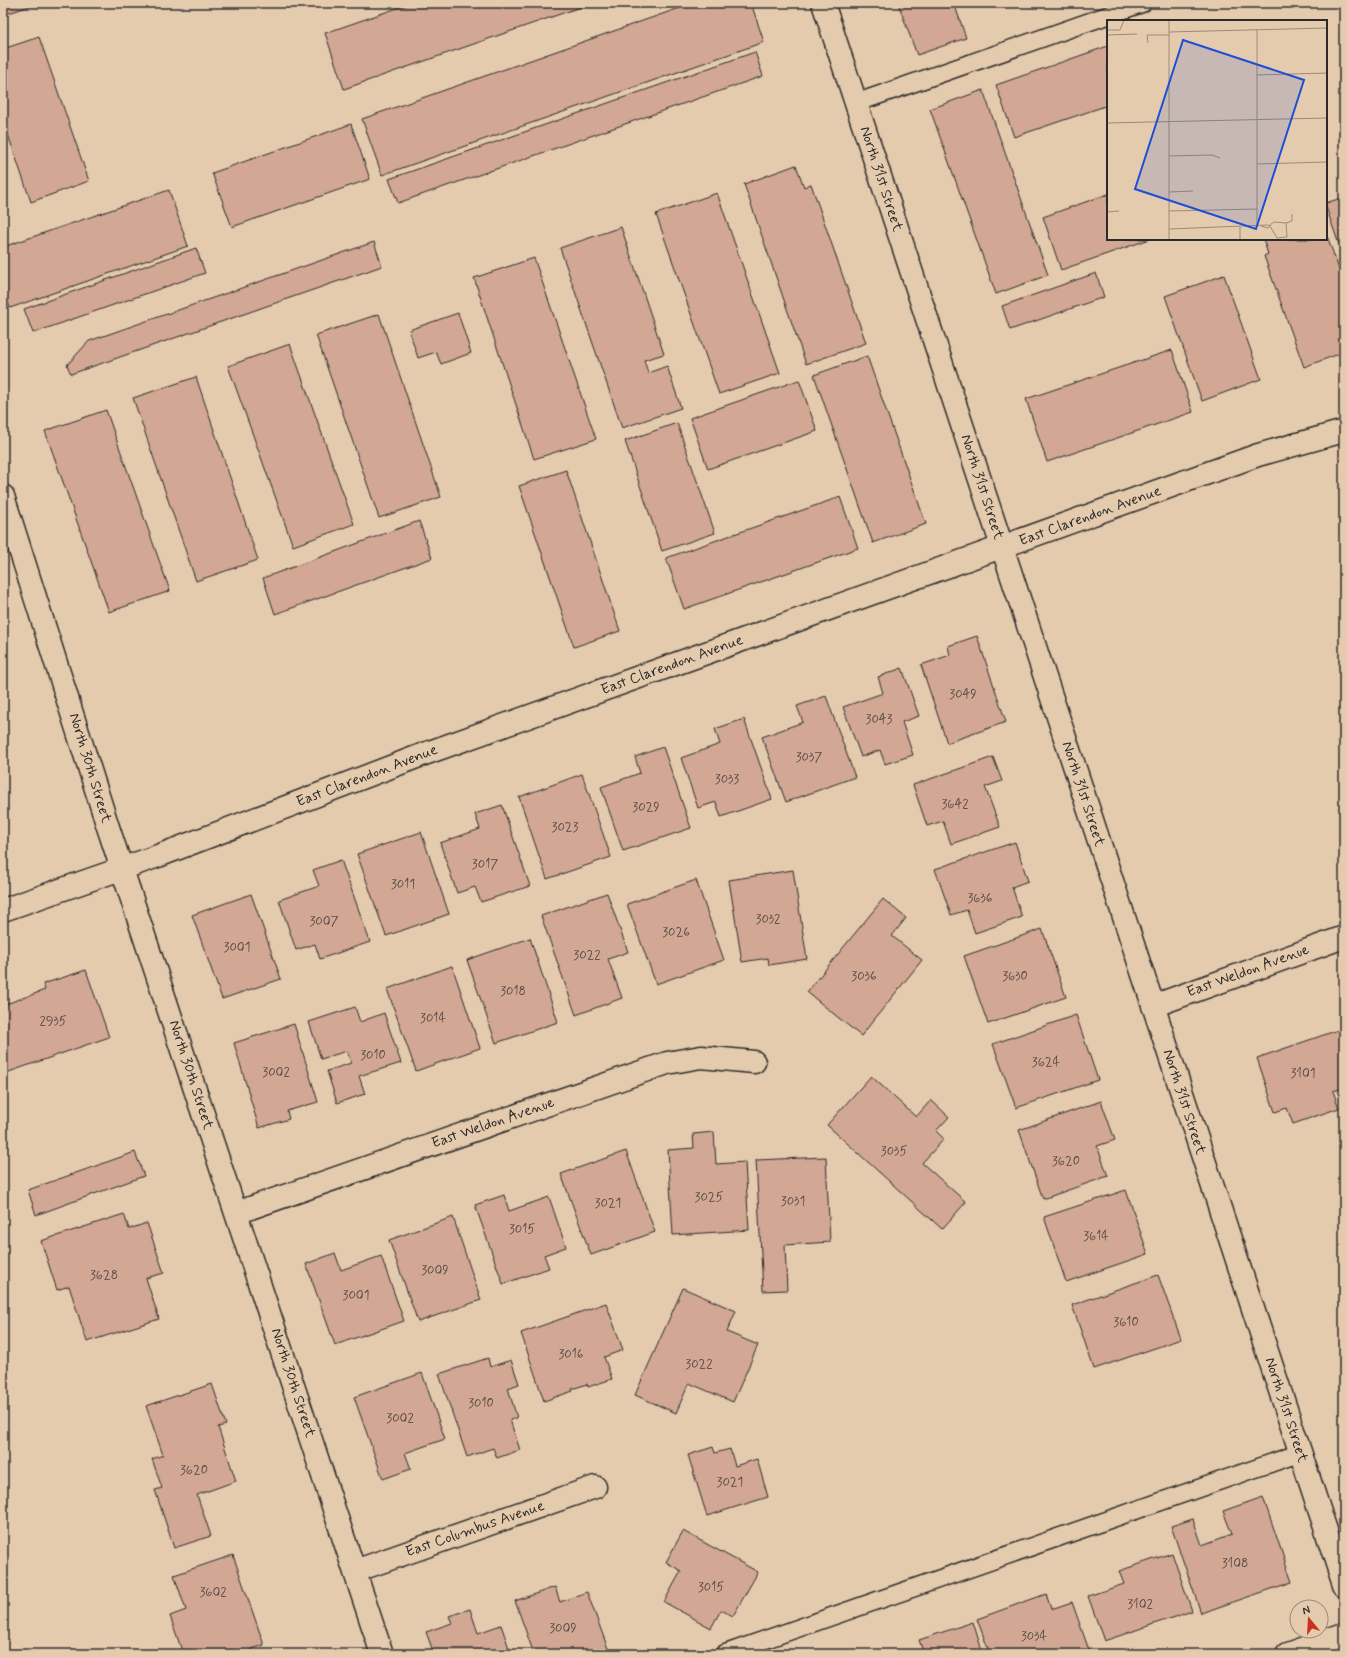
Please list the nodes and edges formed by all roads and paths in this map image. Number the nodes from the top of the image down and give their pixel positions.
1 (823, 3) edge
2 (1143, 3) edge
3 (856, 103) junction
4 (1344, 431) edge
5 (3, 496) edge
6 (1002, 548) junction
7 (122, 868) junction
8 (3, 910) edge
9 (1344, 937) edge
10 (1153, 1006) junction
11 (754, 1062) dead end
12 (236, 1212) junction
13 (1300, 1453) junction
14 (595, 1487) dead end
15 (355, 1571) junction
16 (1344, 1585) edge
17 (1344, 1634) edge
18 (382, 1654) edge
19 (724, 1654) edge
20 (1287, 1654) edge

1 - 3 street, North 31st Street
2 - 3 lane
3 - 6 street, North 31st Street
4 - 6 street, East Clarendon Avenue
5 - 7 street, North 30th Street
6 - 7 street, East Clarendon Avenue
6 - 10 street, North 31st Street
7 - 8 street, East Clarendon Avenue
7 - 12 street, North 30th Street
9 - 10 street, East Weldon Avenue
10 - 13 street, North 31st Street
11 - 12 street, East Weldon Avenue
12 - 15 street, North 30th Street
13 - 16 street, North 31st Street
13 - 19 lane
14 - 15 street, East Columbus Avenue
15 - 18 street, North 30th Street
17 - 20 street

